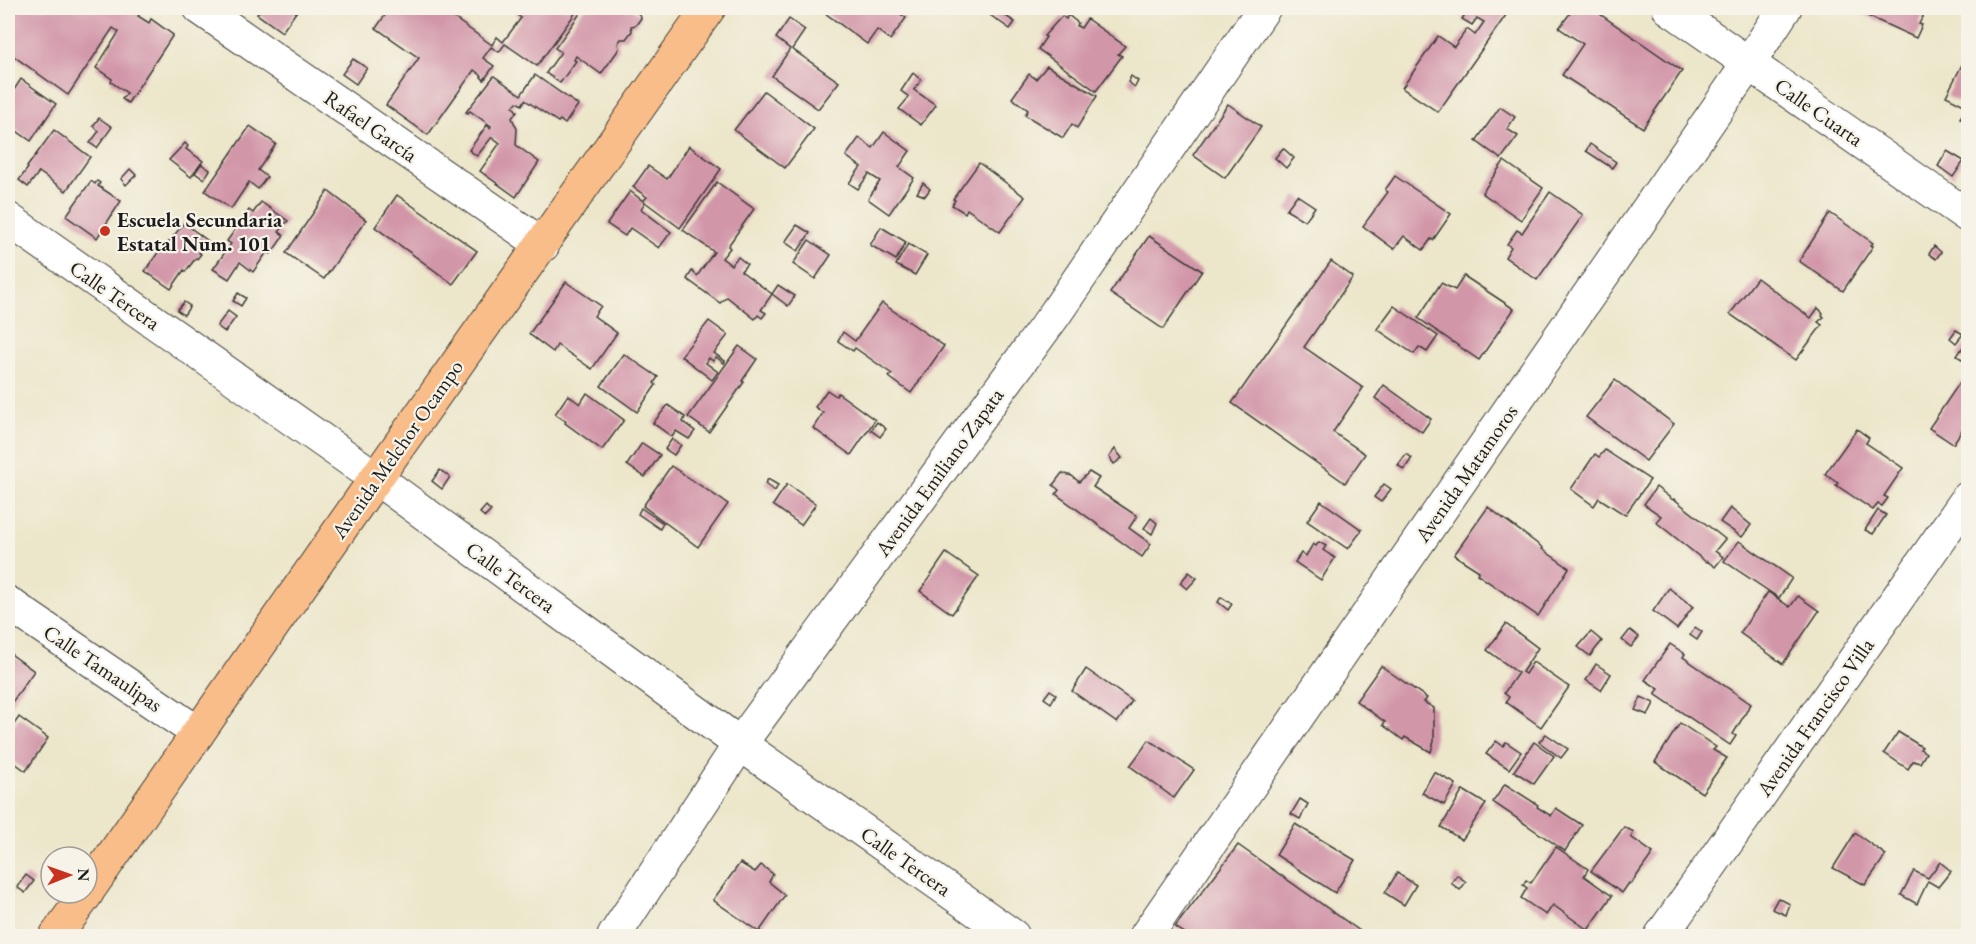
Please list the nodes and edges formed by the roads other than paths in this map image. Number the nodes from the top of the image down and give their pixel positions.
1 (200, 8) edge
2 (708, 8) edge
3 (1264, 8) edge
4 (1669, 8) edge
5 (1785, 8) edge
6 (1749, 63) junction
7 (1968, 216) edge
8 (8, 219) edge
9 (543, 245) junction
10 (376, 478) junction
11 (1968, 498) edge
12 (8, 603) edge
13 (198, 733) junction
14 (740, 744) junction
15 (99, 876) edge
16 (78, 905) edge
17 (56, 936) edge
18 (614, 936) edge
19 (1013, 936) edge
20 (1146, 936) edge
21 (1661, 936) edge

1 - 9 street, Rafael García
2 - 9 main road, Avenida Melchor Ocampo
3 - 14 street, Avenida Emiliano Zapata
4 - 6 street, Calle Cuarta
5 - 6 street, Avenida Matamoros
6 - 7 street, Calle Cuarta
6 - 20 street, Avenida Matamoros
8 - 10 street, Calle Tercera
9 - 10 main road, Avenida Melchor Ocampo
10 - 13 main road, Avenida Melchor Ocampo
10 - 14 street, Calle Tercera
11 - 21 street, Avenida Francisco Villa
12 - 13 street, Calle Tamaulipas
13 - 15 main road, Avenida Melchor Ocampo
14 - 18 street, Avenida Emiliano Zapata
14 - 19 street, Calle Tercera
16 - 17 main road, Avenida Melchor Ocampo

